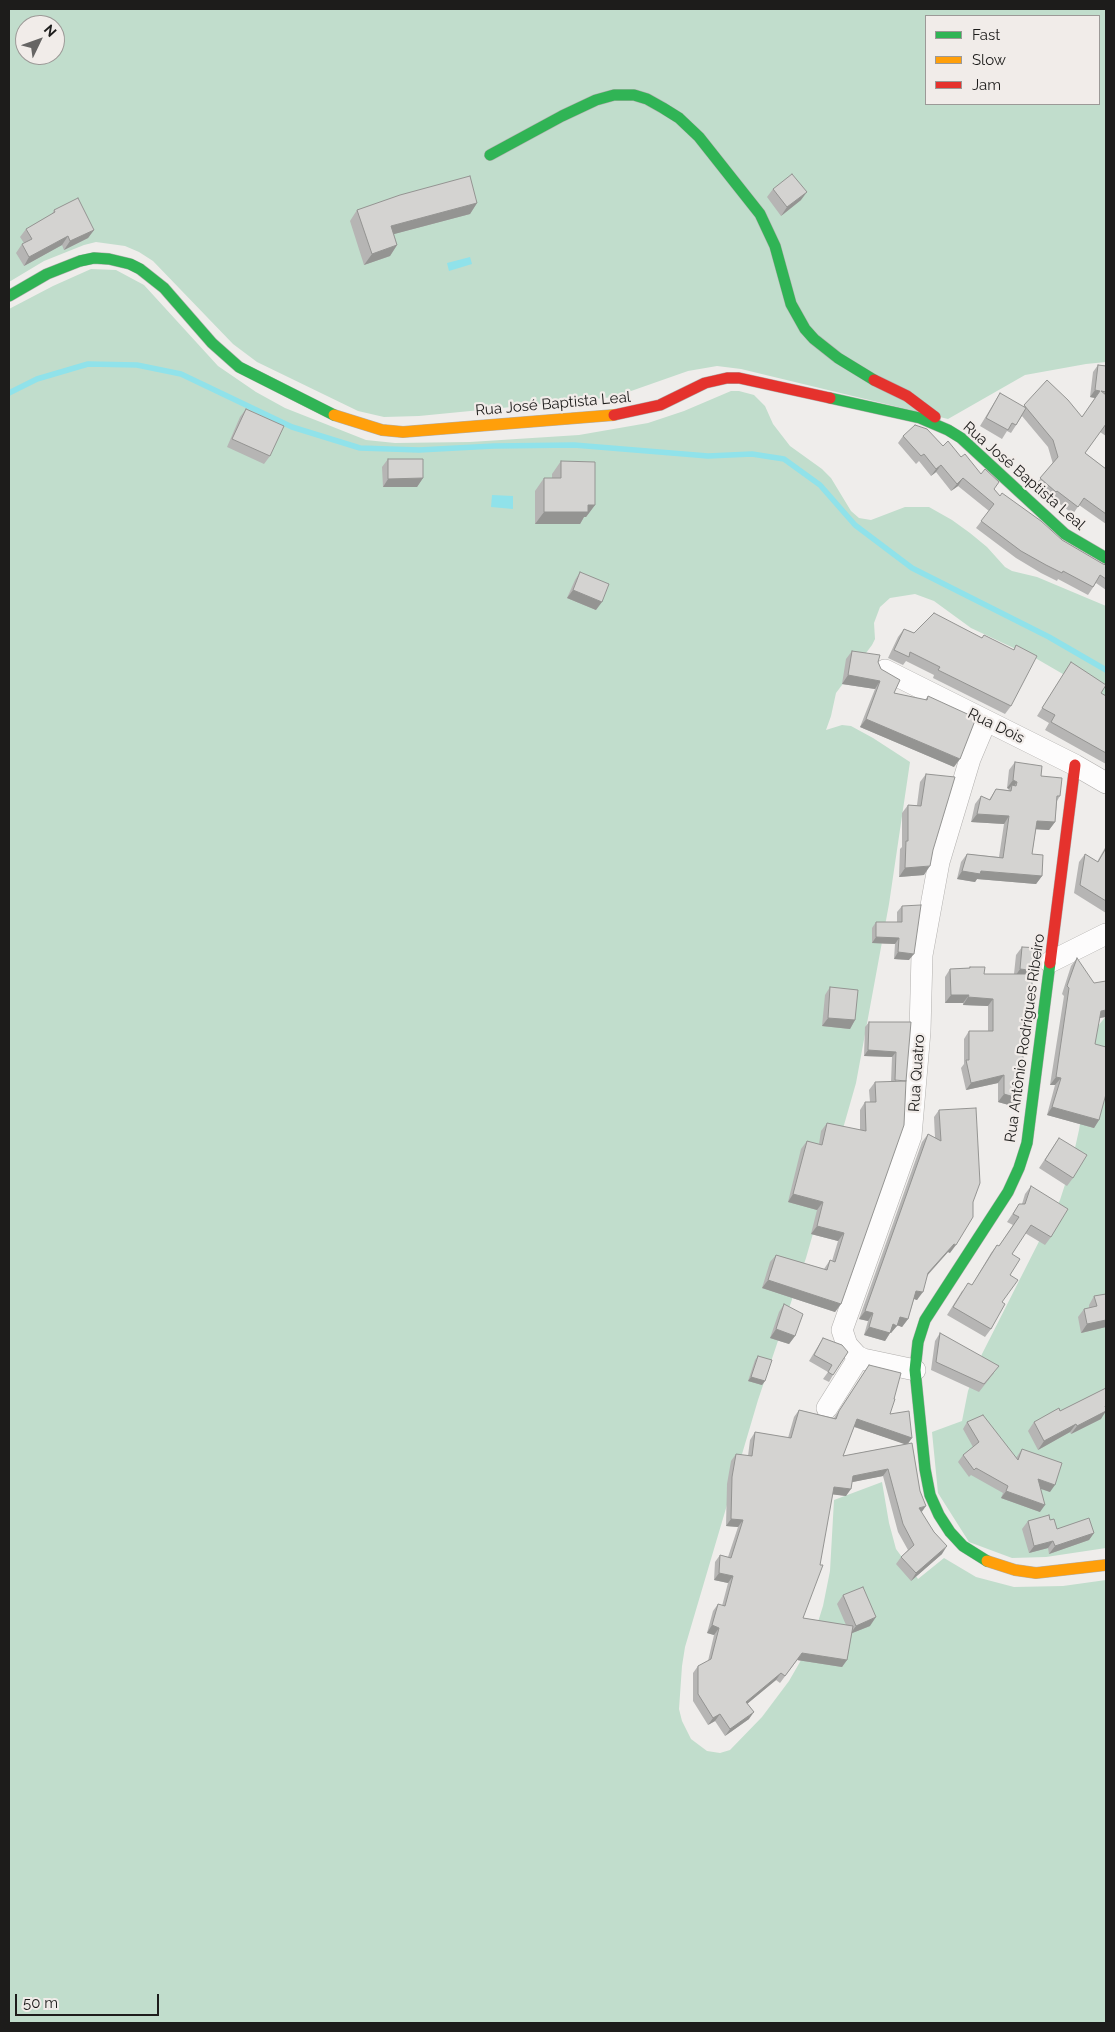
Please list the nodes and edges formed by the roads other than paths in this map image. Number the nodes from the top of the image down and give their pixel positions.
1 (490, 155) dead end
2 (9, 296) edge
3 (948, 430) junction
4 (1106, 558) edge
5 (885, 670) edge
6 (986, 721) junction
7 (1075, 765) junction
8 (1106, 783) edge
9 (1106, 934) edge
10 (1050, 962) junction
11 (859, 1358) junction
12 (915, 1370) junction
13 (827, 1408) dead end
14 (1106, 1565) edge

1 - 3 street
2 - 3 street, Rua José Baptista Leal
3 - 4 street, Rua José Baptista Leal
5 - 6 street, Rua Dois
6 - 7 street, Rua Dois
6 - 11 street, Rua Quatro
7 - 8 street, Rua Dois
7 - 10 street, Rua Antônio Rodrigues Ribeiro
9 - 10 street
10 - 12 street, Rua Antônio Rodrigues Ribeiro
11 - 12 street
11 - 13 street
12 - 14 street, Rua Antônio Rodrigues Ribeiro

